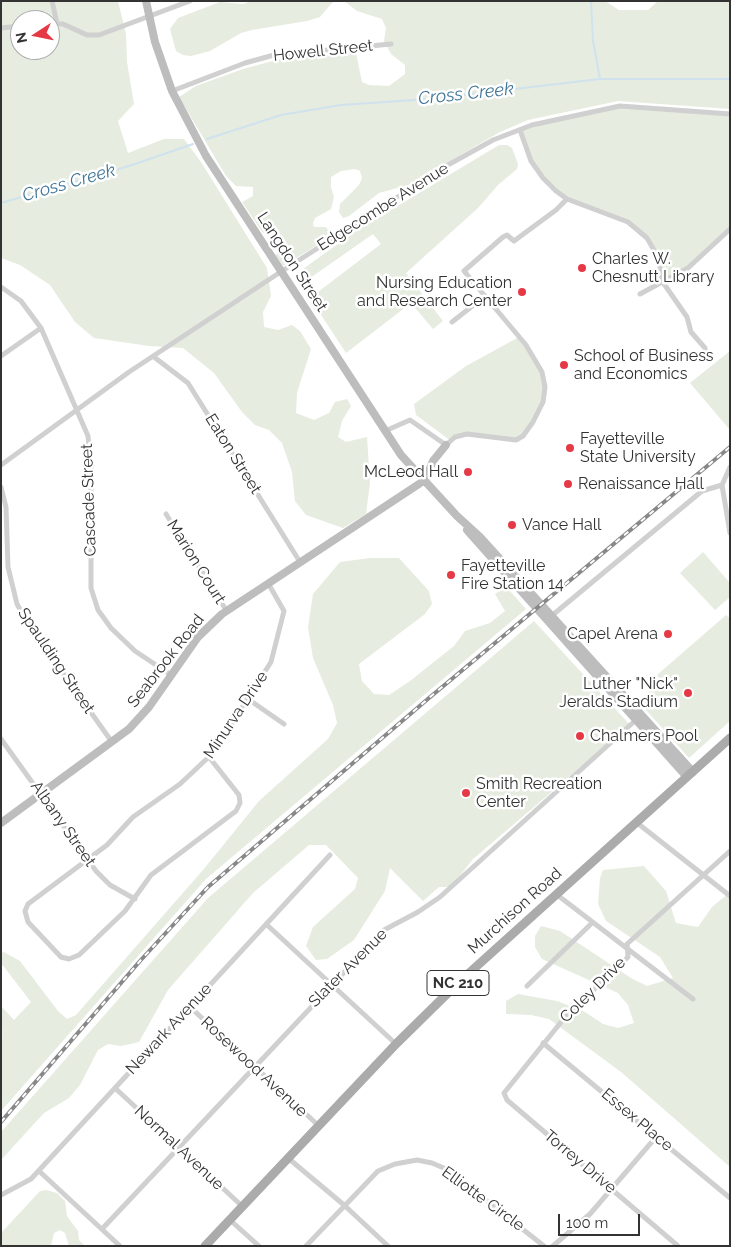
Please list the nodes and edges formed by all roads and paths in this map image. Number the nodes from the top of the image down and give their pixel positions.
1 (146, 1) edge
2 (190, 1) edge
3 (149, 17) junction
4 (60, 23) edge
5 (391, 44) dead end
6 (172, 91) junction
7 (730, 114) edge
8 (520, 130) junction
9 (567, 199) junction
10 (730, 229) edge
11 (282, 271) junction
12 (662, 281) junction
13 (1, 287) edge
14 (640, 294) dead end
15 (485, 296) junction
16 (452, 322) dead end
17 (41, 328) junction
18 (1, 356) edge
19 (154, 356) junction
20 (706, 356) dead end
21 (77, 410) junction
22 (385, 431) junction
23 (446, 445) junction
24 (1, 465) edge
25 (730, 467) edge
26 (425, 480) junction
27 (722, 485) junction
28 (1, 487) edge
29 (166, 514) dead end
30 (730, 533) edge
31 (300, 562) junction
32 (268, 583) junction
33 (226, 610) junction
34 (549, 618) junction
35 (171, 675) junction
36 (248, 699) junction
37 (642, 716) junction
38 (636, 721) junction
39 (284, 724) dead end
40 (730, 738) edge
41 (1, 739) edge
42 (112, 742) junction
43 (209, 758) junction
44 (690, 774) junction
45 (41, 794) junction
46 (636, 822) junction
47 (1, 823) edge
48 (730, 851) edge
49 (330, 855) dead end
50 (88, 861) junction
51 (703, 874) junction
52 (556, 894) junction
53 (730, 896) edge
54 (135, 899) junction
55 (592, 923) junction
56 (266, 924) junction
57 (628, 950) junction
58 (331, 984) junction
59 (527, 986) dead end
60 (692, 998) dead end
61 (190, 1007) junction
62 (543, 1043) junction
63 (396, 1044) junction
64 (255, 1067) junction
65 (115, 1088) junction
66 (505, 1097) joint
67 (319, 1126) junction
68 (656, 1137) junction
69 (179, 1148) junction
70 (288, 1158) junction
71 (39, 1171) junction
72 (612, 1189) junction
73 (1, 1194) edge
74 (730, 1198) edge
75 (344, 1205) junction
76 (242, 1207) junction
77 (230, 1220) junction
78 (102, 1229) junction
79 (120, 1246) edge
80 (205, 1246) edge
81 (259, 1246) edge
82 (306, 1246) edge
83 (388, 1246) edge
84 (544, 1246) edge
85 (553, 1246) edge
86 (678, 1246) edge

1 - 3 street, Langdon Street
2 - 3 street
3 - 4 street
3 - 6 street, Langdon Street
5 - 6 street, Howell Street
6 - 11 street, Langdon Street
7 - 8 street, Edgecombe Avenue
8 - 9 street
8 - 11 street, Edgecombe Avenue
9 - 12 street
9 - 15 street
10 - 12 street
11 - 19 street, Edgecombe Avenue
11 - 22 street, Langdon Street
12 - 14 street
12 - 20 street
13 - 17 street, Cascade Street
15 - 16 street
15 - 23 street
17 - 18 street
17 - 21 street, Cascade Street
19 - 21 street, Edgecombe Avenue
19 - 31 street, Eaton Street
21 - 24 street, Edgecombe Avenue
21 - 35 street, Cascade Street
22 - 23 street
22 - 26 street, Langdon Street
23 - 26 street
25 - 27 street
26 - 31 street, Seabrook Road
26 - 34 street, Langdon Street
27 - 30 street
27 - 34 street
28 - 42 street, Spaulding Street
29 - 33 street, Marion Court
31 - 32 street, Seabrook Road
32 - 33 street, Seabrook Road
32 - 36 street, Minurva Drive
33 - 35 street, Seabrook Road
34 - 37 street, Langdon Street
34 - 38 street, Langdon Street
35 - 42 street, Seabrook Road
36 - 39 street
36 - 43 street, Minurva Drive
37 - 38 street, Slater Avenue
37 - 44 street, Langdon Street
38 - 44 street, Langdon Street
38 - 58 street, Slater Avenue
40 - 44 main road, Murchison Road / NC 210
41 - 45 street, Albany Street
42 - 45 street, Seabrook Road
43 - 50 street, Minurva Drive
43 - 54 street
44 - 46 main road, Murchison Road / NC 210
45 - 47 street, Seabrook Road
45 - 50 street, Albany Street
46 - 51 street
46 - 52 main road, Murchison Road / NC 210
48 - 51 street, Coley Drive
49 - 56 street, Newark Avenue
50 - 54 street, Albany Street
50 - 54 street, Minurva Drive
51 - 53 street
51 - 57 street, Coley Drive
52 - 55 street
52 - 63 main road, Murchison Road / NC 210
55 - 57 street
55 - 59 street
56 - 58 street
56 - 61 street, Newark Avenue
57 - 60 street
57 - 62 street, Coley Drive
58 - 63 street
58 - 64 street, Slater Avenue
61 - 64 street, Rosewood Avenue
61 - 65 street, Newark Avenue
62 - 66 street, Coley Drive
62 - 68 street, Essex Place
63 - 67 main road, Murchison Road / NC 210
64 - 67 street, Rosewood Avenue
64 - 69 street, Slater Avenue
65 - 69 street, Normal Avenue
65 - 71 street, Newark Avenue
66 - 72 street, Torrey Drive
67 - 70 main road, Murchison Road / NC 210
68 - 72 street
68 - 74 street, Essex Place
69 - 76 street, Normal Avenue
69 - 78 street, Slater Avenue
70 - 75 street
70 - 76 main road, Murchison Road / NC 210
71 - 73 street, Newark Avenue
71 - 78 street
72 - 85 street
72 - 86 street, Torrey Drive
75 - 82 street, Elliotte Circle
75 - 83 street
75 - 84 street, Elliotte Circle
76 - 77 main road, Murchison Road / NC 210
77 - 80 main road, Murchison Road / NC 210
77 - 81 street
78 - 79 street

